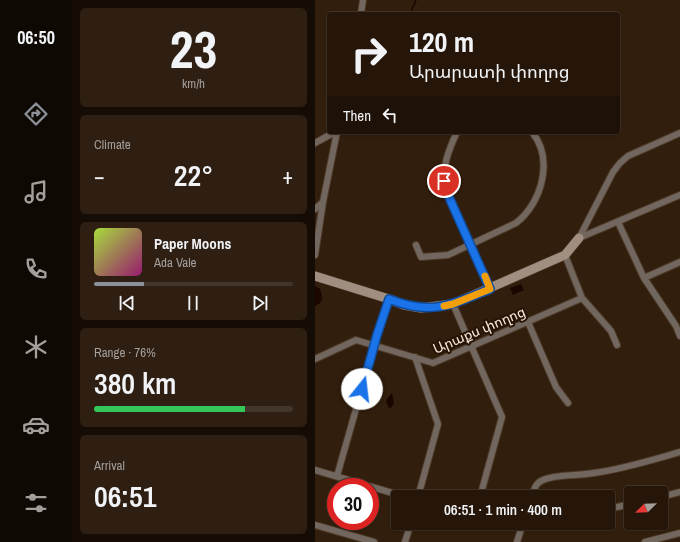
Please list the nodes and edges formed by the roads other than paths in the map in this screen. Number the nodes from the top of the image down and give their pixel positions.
1 (363, 0) edge
2 (361, 12) edge
3 (680, 133) edge
4 (332, 134) edge
5 (336, 134) edge
6 (456, 134) edge
7 (533, 134) edge
8 (315, 143) edge
9 (680, 195) edge
10 (323, 202) junction
11 (315, 209) edge
12 (618, 222) junction
13 (316, 236) edge
14 (579, 238) junction
15 (416, 245) dead end
16 (471, 245) junction
17 (315, 255) edge
18 (565, 255) junction
19 (680, 262) edge
20 (315, 276) edge
21 (644, 278) junction
22 (490, 289) junction
23 (582, 298) junction
24 (389, 299) junction
25 (453, 304) junction
26 (527, 322) junction
27 (678, 325) edge
28 (680, 336) edge
29 (375, 345) junction
30 (617, 345) dead end
31 (472, 347) junction
32 (415, 357) junction
33 (315, 358) edge
34 (568, 403) dead end
35 (680, 452) edge
36 (315, 470) edge
37 (337, 476) junction
38 (420, 490) edge
39 (482, 490) edge
40 (534, 490) edge
41 (391, 492) edge
42 (680, 492) edge
43 (668, 495) edge
44 (315, 525) edge
45 (409, 530) edge
46 (521, 530) edge
47 (680, 533) edge
48 (373, 542) edge
49 (405, 542) edge
50 (517, 542) edge
51 (645, 542) edge

1 - 2 street
3 - 14 street
4 - 8 street
5 - 10 street
6 - 16 street
7 - 16 street
9 - 12 street
10 - 11 street
10 - 13 street
12 - 14 street
12 - 21 street
13 - 17 street
14 - 18 street
15 - 16 street
16 - 22 street
18 - 22 street
18 - 23 street
19 - 21 street
20 - 24 street
21 - 27 street
22 - 25 street
23 - 26 street, Արաքս փողոց
23 - 30 street
24 - 25 street
24 - 29 street
25 - 31 street
26 - 31 street, Արաքս փողոց
26 - 34 street
27 - 28 street
29 - 32 street, Արաքս փողոց
29 - 33 street, Արաքս փողոց
29 - 37 street
31 - 32 street, Արաքս փողոց
31 - 39 street
32 - 38 street
35 - 40 street
36 - 37 street
37 - 41 street
42 - 43 street
44 - 48 street
45 - 49 street
46 - 50 street
47 - 51 street

